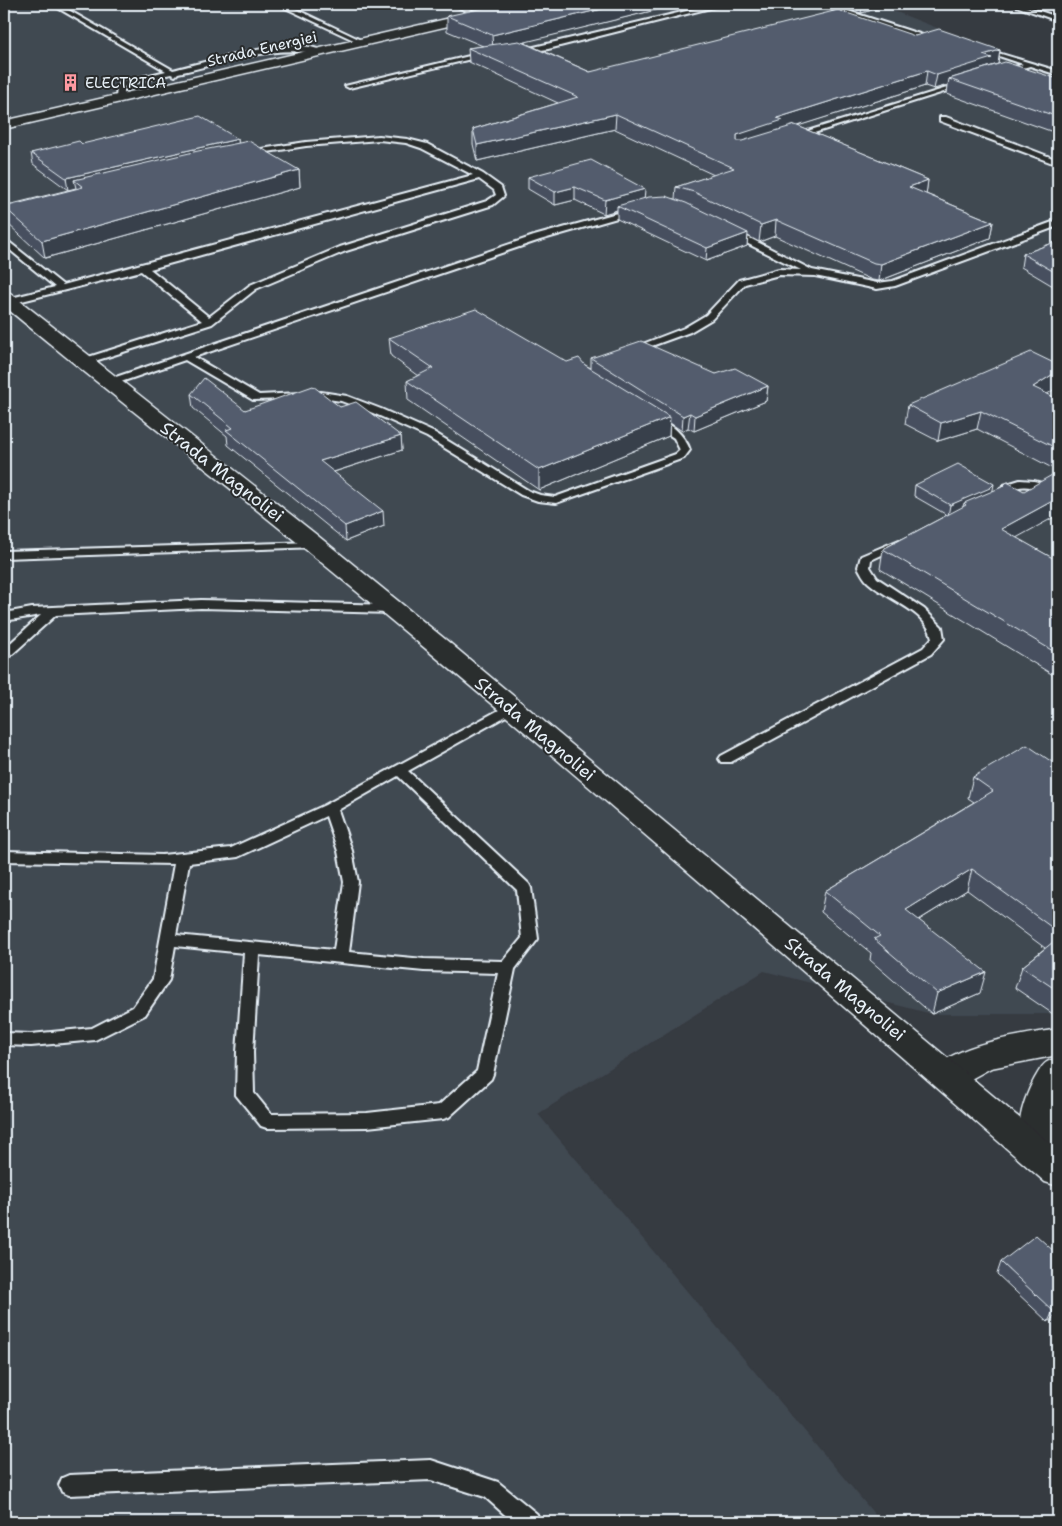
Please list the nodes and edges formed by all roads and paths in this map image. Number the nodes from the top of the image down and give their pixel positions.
1 (54, 4) edge
2 (280, 4) edge
3 (454, 4) edge
4 (526, 4) edge
5 (723, 4) edge
6 (821, 4) edge
7 (1013, 4) edge
8 (480, 15) junction
9 (853, 15) junction
10 (1058, 19) edge
11 (834, 20) edge
12 (943, 40) edge
13 (362, 42) junction
14 (973, 46) edge
15 (516, 51) edge
16 (321, 52) junction
17 (498, 53) edge
18 (1031, 64) junction
19 (172, 72) junction
20 (1058, 73) edge
21 (993, 76) edge
22 (974, 81) edge
23 (190, 82) junction
24 (349, 86) dead end
25 (120, 98) junction
26 (943, 119) dead end
27 (4, 125) edge
28 (787, 139) edge
29 (240, 155) edge
30 (1058, 162) edge
31 (480, 176) junction
32 (647, 206) edge
33 (1058, 223) edge
34 (723, 228) edge
35 (4, 241) edge
36 (143, 268) junction
37 (815, 273) junction
38 (61, 288) junction
39 (7, 299) edge
40 (209, 322) junction
41 (627, 352) edge
42 (186, 357) junction
43 (82, 362) junction
44 (108, 383) junction
45 (646, 415) edge
46 (1058, 492) edge
47 (993, 502) edge
48 (910, 538) edge
49 (314, 545) junction
50 (4, 555) edge
51 (392, 609) junction
52 (53, 610) junction
53 (4, 617) edge
54 (4, 655) edge
55 (510, 708) junction
56 (726, 759) dead end
57 (399, 770) junction
58 (330, 808) junction
59 (4, 856) edge
60 (182, 858) junction
61 (168, 940) junction
62 (252, 949) junction
63 (341, 957) junction
64 (507, 967) junction
65 (4, 1039) edge
66 (1058, 1042) edge
67 (1058, 1072) edge
68 (948, 1075) junction
69 (1048, 1162) edge
70 (69, 1485) dead end
71 (529, 1522) edge

1 - 19 lane
2 - 13 lane
3 - 8 lane
4 - 8 main road, Strada Energiei
5 - 15 lane
6 - 9 lane
7 - 10 lane
8 - 13 main road, Strada Energiei
9 - 11 lane
9 - 12 lane
13 - 16 main road, Strada Energiei
14 - 18 lane
16 - 19 lane
16 - 23 main road, Strada Energiei
17 - 24 lane
18 - 20 lane
18 - 21 lane
19 - 23 lane
19 - 25 lane
22 - 28 lane
23 - 25 main road, Strada Energiei
25 - 27 main road, Strada Energiei
26 - 30 lane
29 - 31 lane
31 - 36 lane
31 - 40 lane
32 - 42 lane
33 - 37 lane
34 - 37 lane
35 - 38 lane
36 - 38 lane
36 - 40 lane
37 - 41 lane
38 - 39 lane
39 - 43 main road, Strada Magnoliei
40 - 43 lane
42 - 44 lane
42 - 45 lane
43 - 44 main road, Strada Magnoliei
44 - 49 main road, Strada Magnoliei
46 - 47 lane
48 - 56 lane
49 - 50 lane
49 - 51 main road, Strada Magnoliei
51 - 52 lane
51 - 55 main road, Strada Magnoliei
52 - 53 lane
52 - 54 lane
55 - 57 lane
55 - 68 main road, Strada Magnoliei
57 - 58 lane
57 - 64 lane
58 - 60 lane
58 - 63 lane
59 - 60 lane
60 - 61 lane
61 - 62 lane
61 - 65 lane
62 - 63 lane
62 - 64 lane
63 - 64 lane
66 - 68 main road
67 - 69 main road
68 - 69 main road, Strada Magnoliei
70 - 71 lane

